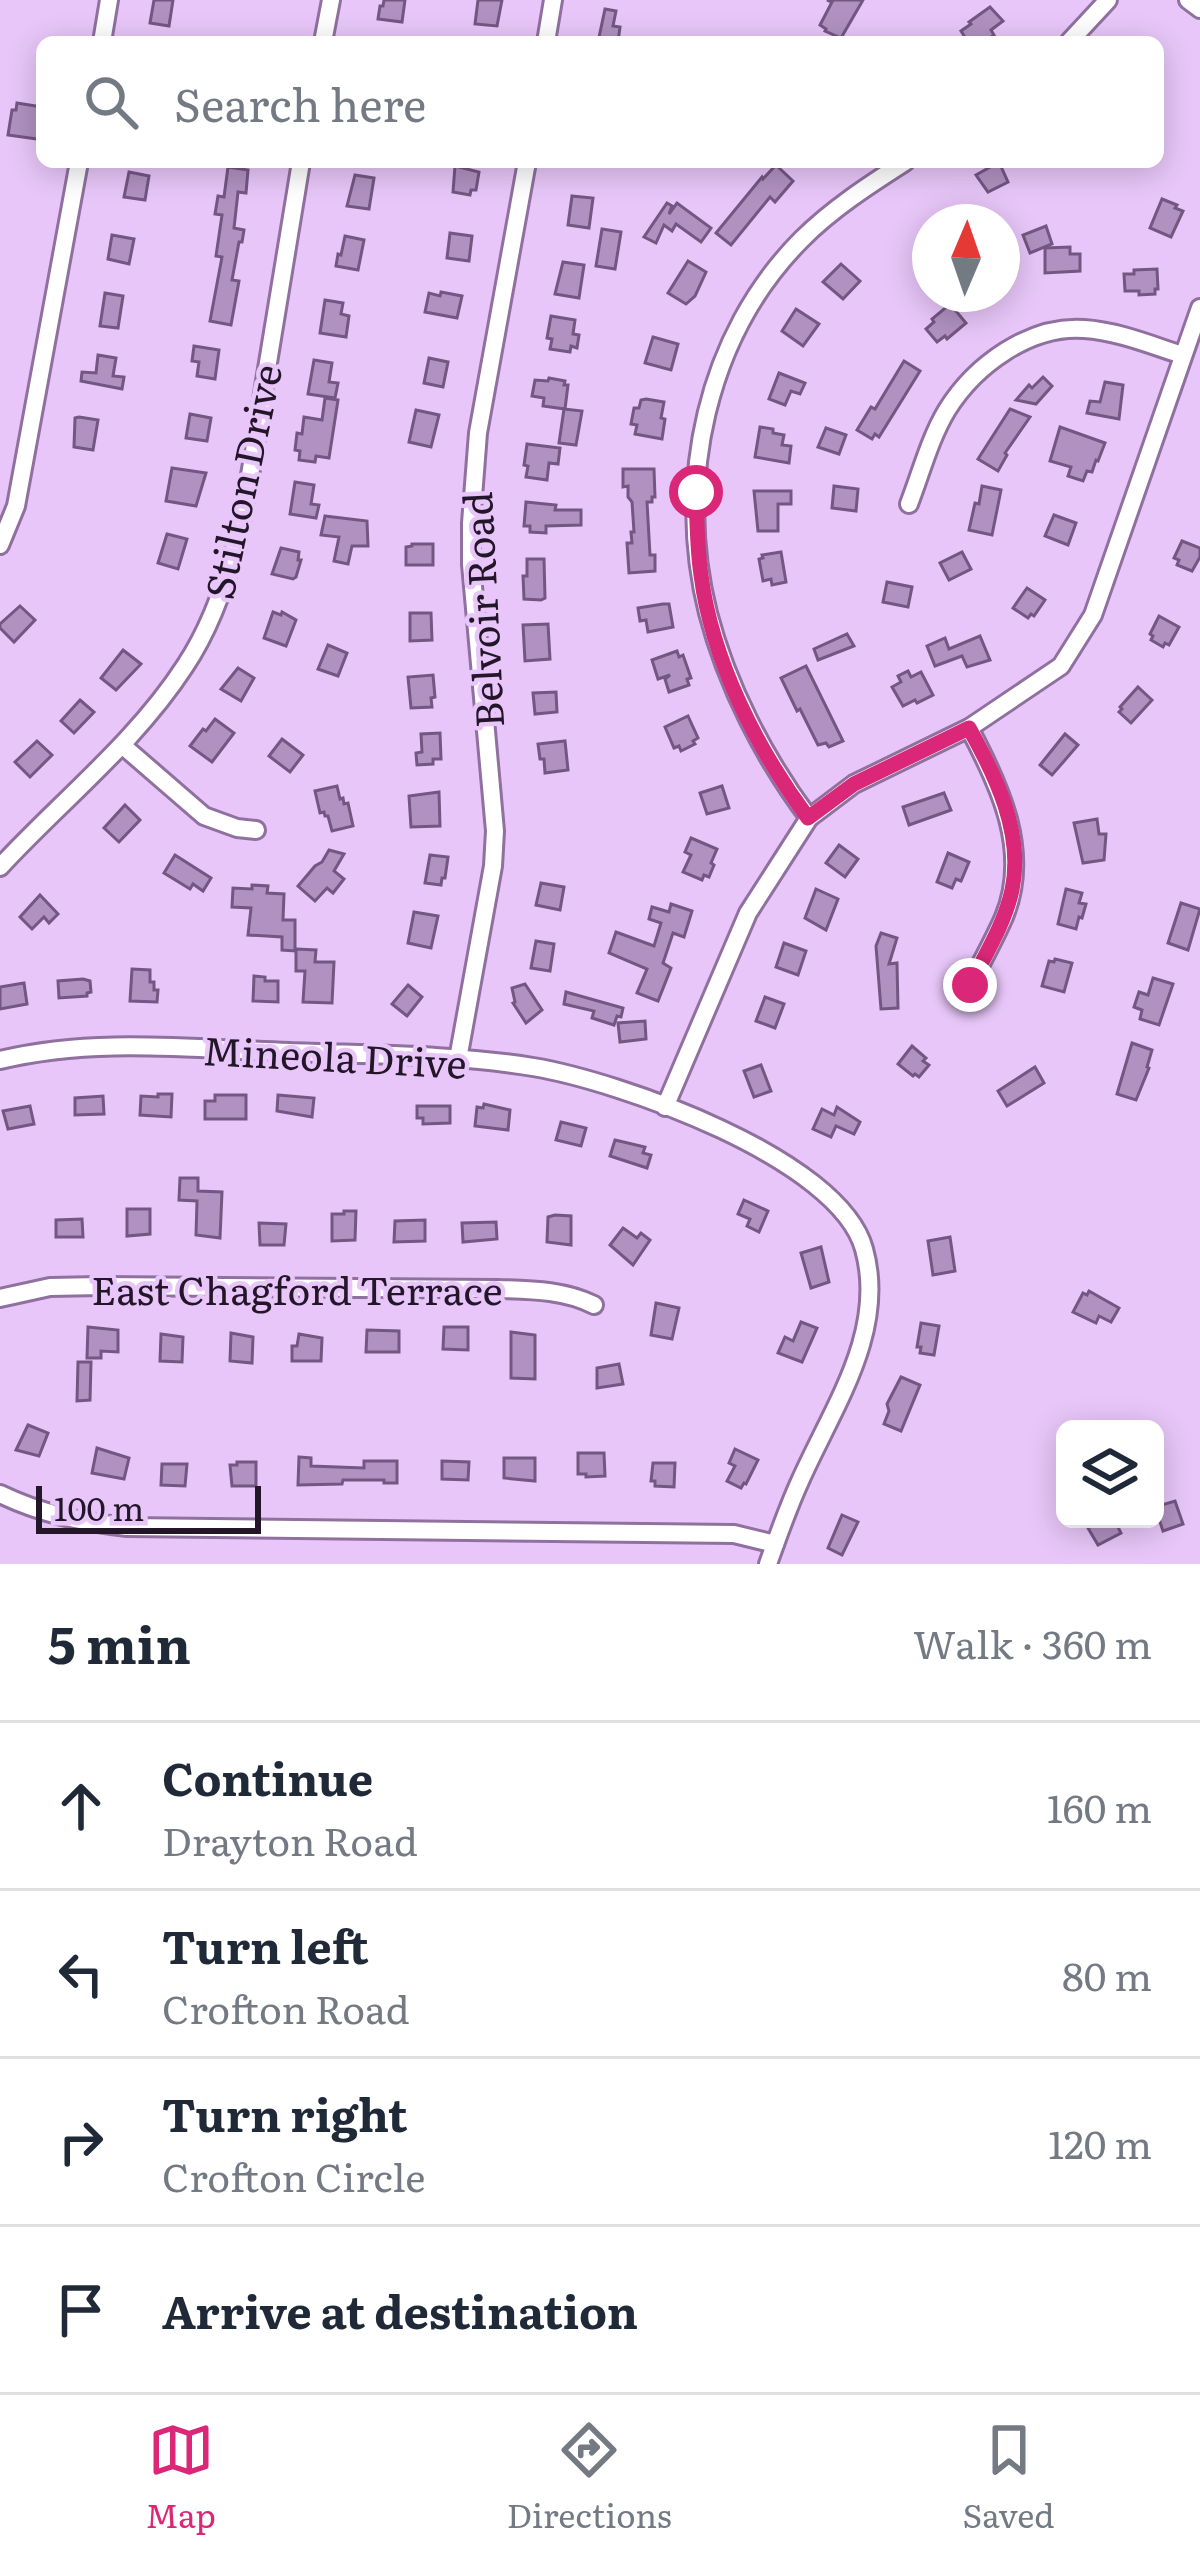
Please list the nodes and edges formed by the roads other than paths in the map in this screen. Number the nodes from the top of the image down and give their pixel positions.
1 (109, 0) edge
2 (331, 0) edge
3 (553, 0) edge
4 (1108, 0) edge
5 (1188, 0) edge
6 (1200, 9) edge
7 (103, 36) edge
8 (324, 36) edge
9 (548, 36) edge
10 (1075, 36) edge
11 (79, 168) edge
12 (301, 168) edge
13 (526, 168) edge
14 (895, 168) edge
15 (1200, 308) edge
16 (1182, 355) junction
17 (909, 504) dead end
18 (0, 545) edge
19 (969, 728) junction
20 (122, 745) junction
21 (808, 818) junction
22 (256, 830) dead end
23 (0, 867) edge
24 (970, 985) dead end
25 (458, 1059) junction
26 (0, 1060) edge
27 (665, 1107) junction
28 (0, 1298) edge
29 (594, 1305) dead end
30 (0, 1494) edge
31 (775, 1544) junction
32 (768, 1564) edge

1 - 7 street
2 - 8 street
3 - 9 street
4 - 10 street
5 - 6 street
11 - 18 street
12 - 20 street, Stilton Drive
13 - 25 street, Belvoir Road
14 - 21 street
15 - 16 street
16 - 17 street
16 - 19 street
19 - 21 street
19 - 24 street
20 - 22 street
20 - 23 street, Stilton Drive
21 - 27 street
25 - 26 street, Mineola Drive
25 - 27 street, Mineola Drive
27 - 31 street, Mineola Drive
28 - 29 street, East Chagford Terrace
30 - 31 street
31 - 32 street, Mineola Drive

